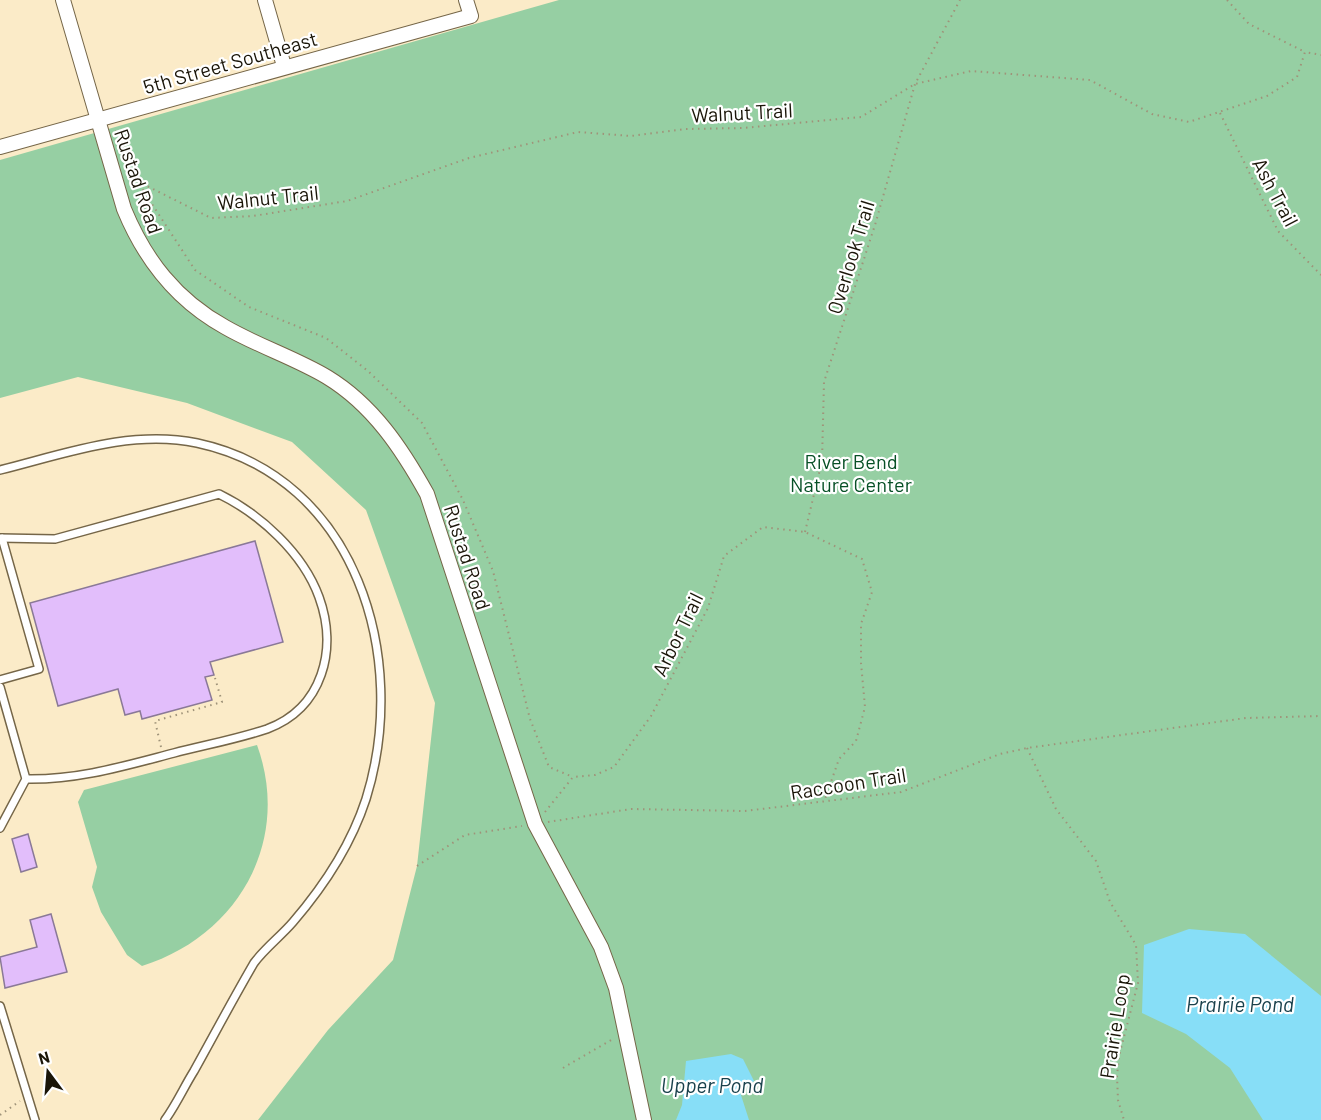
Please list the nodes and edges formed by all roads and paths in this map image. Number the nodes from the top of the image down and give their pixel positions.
1 (63, 0) edge
2 (265, 0) edge
3 (466, 0) edge
4 (960, 0) edge
5 (1227, 0) edge
6 (1305, 52) junction
7 (1321, 55) edge
8 (284, 66) junction
9 (915, 84) junction
10 (1220, 112) junction
11 (98, 120) junction
12 (0, 147) edge
13 (137, 181) junction
14 (1321, 275) edge
15 (0, 470) edge
16 (805, 532) junction
17 (1, 538) edge
18 (215, 678) dead end
19 (0, 680) edge
20 (0, 687) edge
21 (1321, 716) edge
22 (1027, 748) junction
23 (163, 756) junction
24 (573, 777) junction
25 (26, 779) junction
26 (824, 802) junction
27 (535, 824) junction
28 (0, 828) edge
29 (417, 866) dead end
30 (0, 1006) edge
31 (626, 1031) junction
32 (563, 1068) dead end
33 (27, 1095) junction
34 (0, 1115) edge
35 (35, 1120) edge
36 (165, 1120) edge
37 (644, 1120) edge
38 (1124, 1120) edge

1 - 11 street, Rustad Road
2 - 8 street
3 - 8 street, 5th Street Southeast
4 - 9 path, Overlook Trail
5 - 6 path
6 - 7 path
6 - 10 path, Walnut Trail
8 - 11 street, 5th Street Southeast
9 - 10 path, Walnut Trail
9 - 13 path, Walnut Trail
9 - 16 path, Overlook Trail
10 - 14 path, Ash Trail
11 - 12 street, 5th Street Southeast
11 - 13 path
11 - 27 street, Rustad Road
13 - 24 path
15 - 36 lane
16 - 24 path, Arbor Trail
16 - 26 path, Arbor Trail
17 - 19 lane
17 - 23 lane
18 - 23 path
20 - 25 lane
21 - 22 path, Raccoon Trail
22 - 26 path, Raccoon Trail
22 - 38 path, Prairie Loop
23 - 25 lane
24 - 27 path
25 - 28 lane
26 - 27 path, Raccoon Trail
27 - 29 path, Raccoon Trail
27 - 31 street, Rustad Road
30 - 33 lane
31 - 32 path
31 - 37 street, Rustad Road
33 - 34 path
33 - 35 lane

